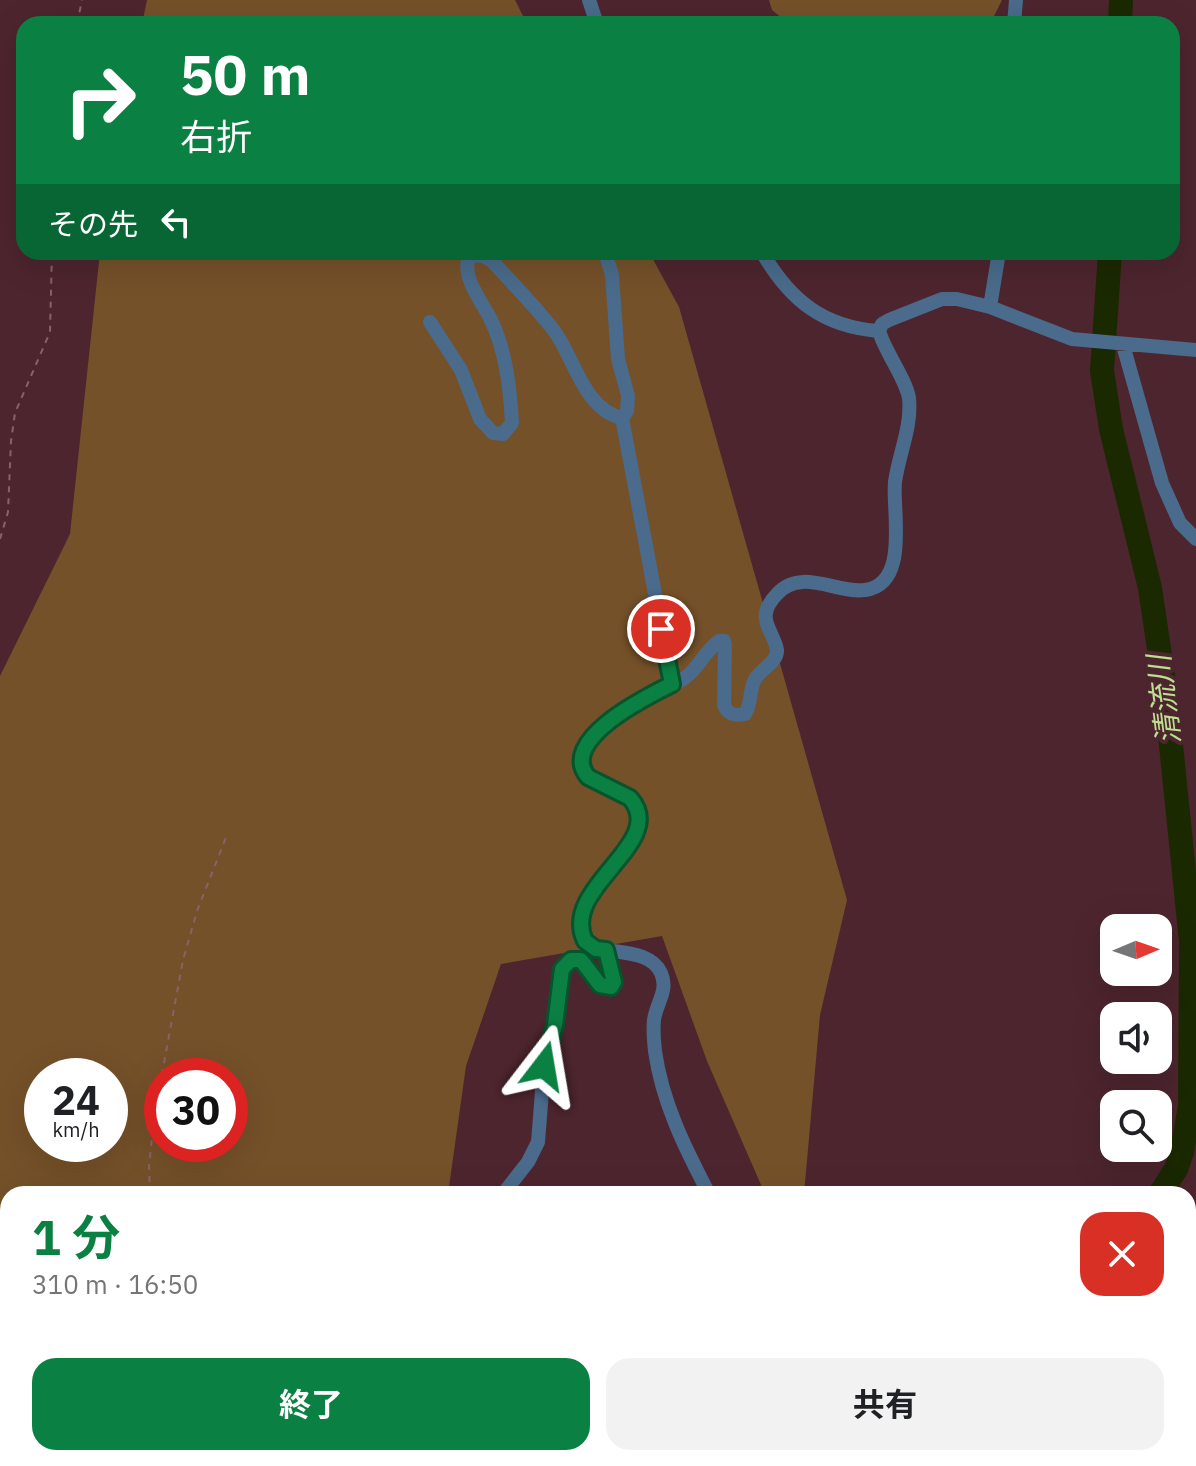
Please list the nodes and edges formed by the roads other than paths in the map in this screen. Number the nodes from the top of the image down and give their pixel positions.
1 (469, 260) edge
2 (490, 260) edge
3 (607, 260) edge
4 (768, 260) edge
5 (998, 260) edge
6 (990, 307) junction
7 (430, 322) dead end
8 (879, 331) junction
9 (1123, 345) junction
10 (1196, 350) edge
11 (622, 418) junction
12 (1196, 539) edge
13 (672, 684) junction
14 (606, 950) junction
15 (509, 1186) edge
16 (705, 1186) edge

1 - 7 street
2 - 11 street
3 - 11 street
4 - 8 street
5 - 6 street
6 - 8 street
6 - 9 street
8 - 13 street
9 - 10 street
9 - 12 street
11 - 13 street
13 - 14 street
14 - 15 street
14 - 16 street

